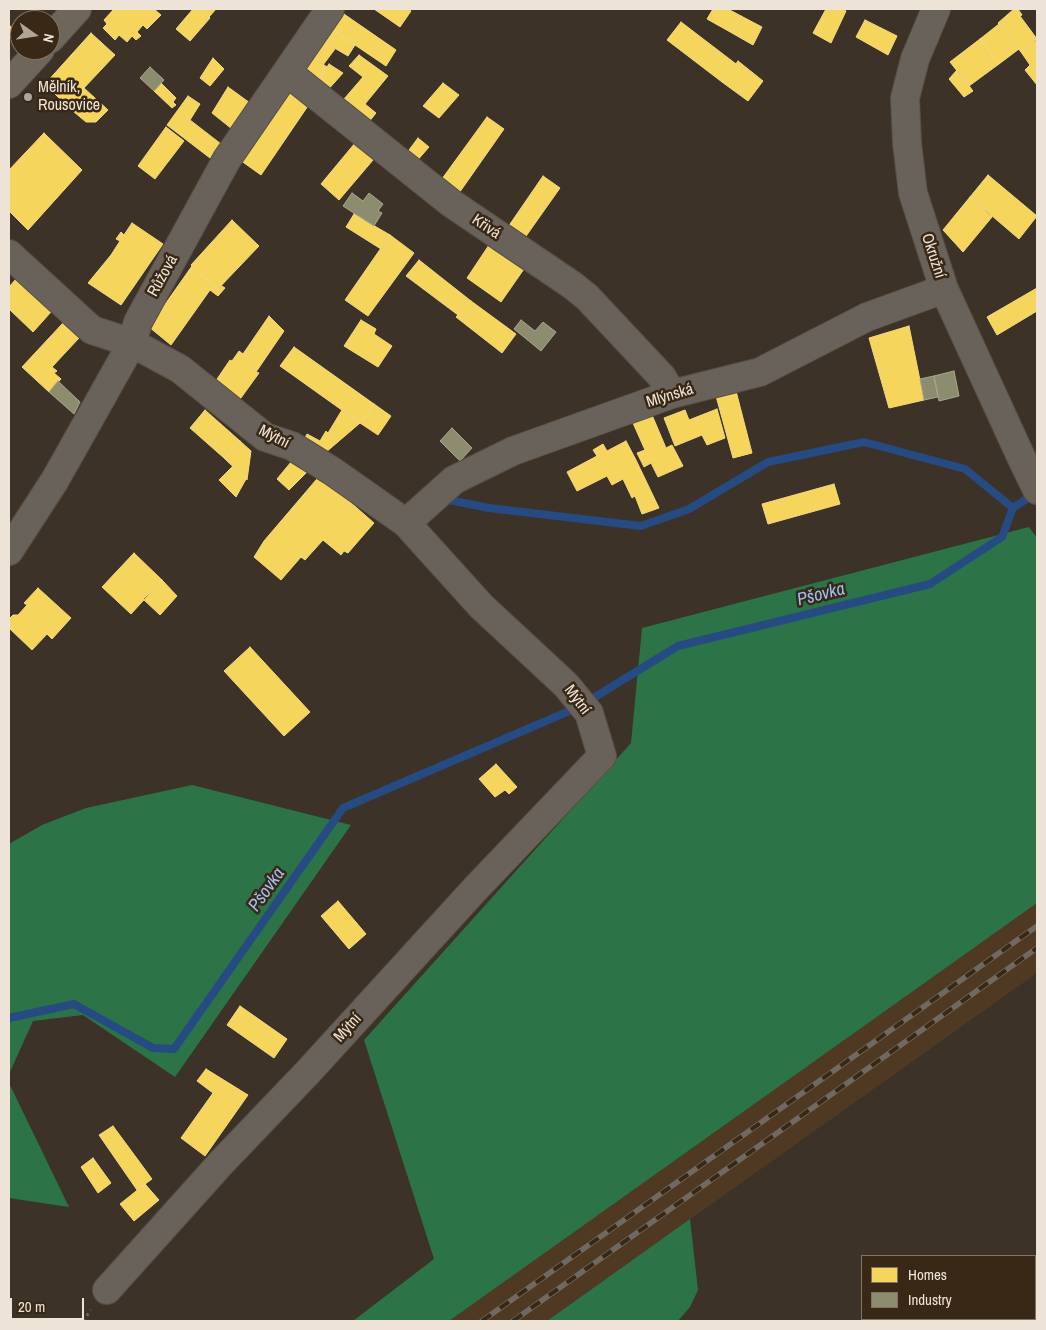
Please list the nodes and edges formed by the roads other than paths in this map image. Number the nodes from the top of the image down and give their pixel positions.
1 (78, 9) edge
2 (330, 9) edge
3 (936, 9) edge
4 (60, 28) edge
5 (31, 60) edge
6 (287, 72) junction
7 (9, 84) edge
8 (9, 254) edge
9 (944, 289) junction
10 (132, 343) junction
11 (672, 394) junction
12 (1037, 490) edge
13 (406, 522) junction
14 (9, 550) edge
15 (107, 1290) dead end

1 - 4 main road
2 - 6 street, Růžová
3 - 9 street, Okružní
5 - 7 main road
6 - 10 street, Růžová
6 - 11 street, Křivá
8 - 10 street, Mýtní
9 - 11 street, Mlýnská
9 - 12 street, Okružní
10 - 13 street, Mýtní
10 - 14 street, Růžová
11 - 13 street, Mlýnská
13 - 15 street, Mýtní

